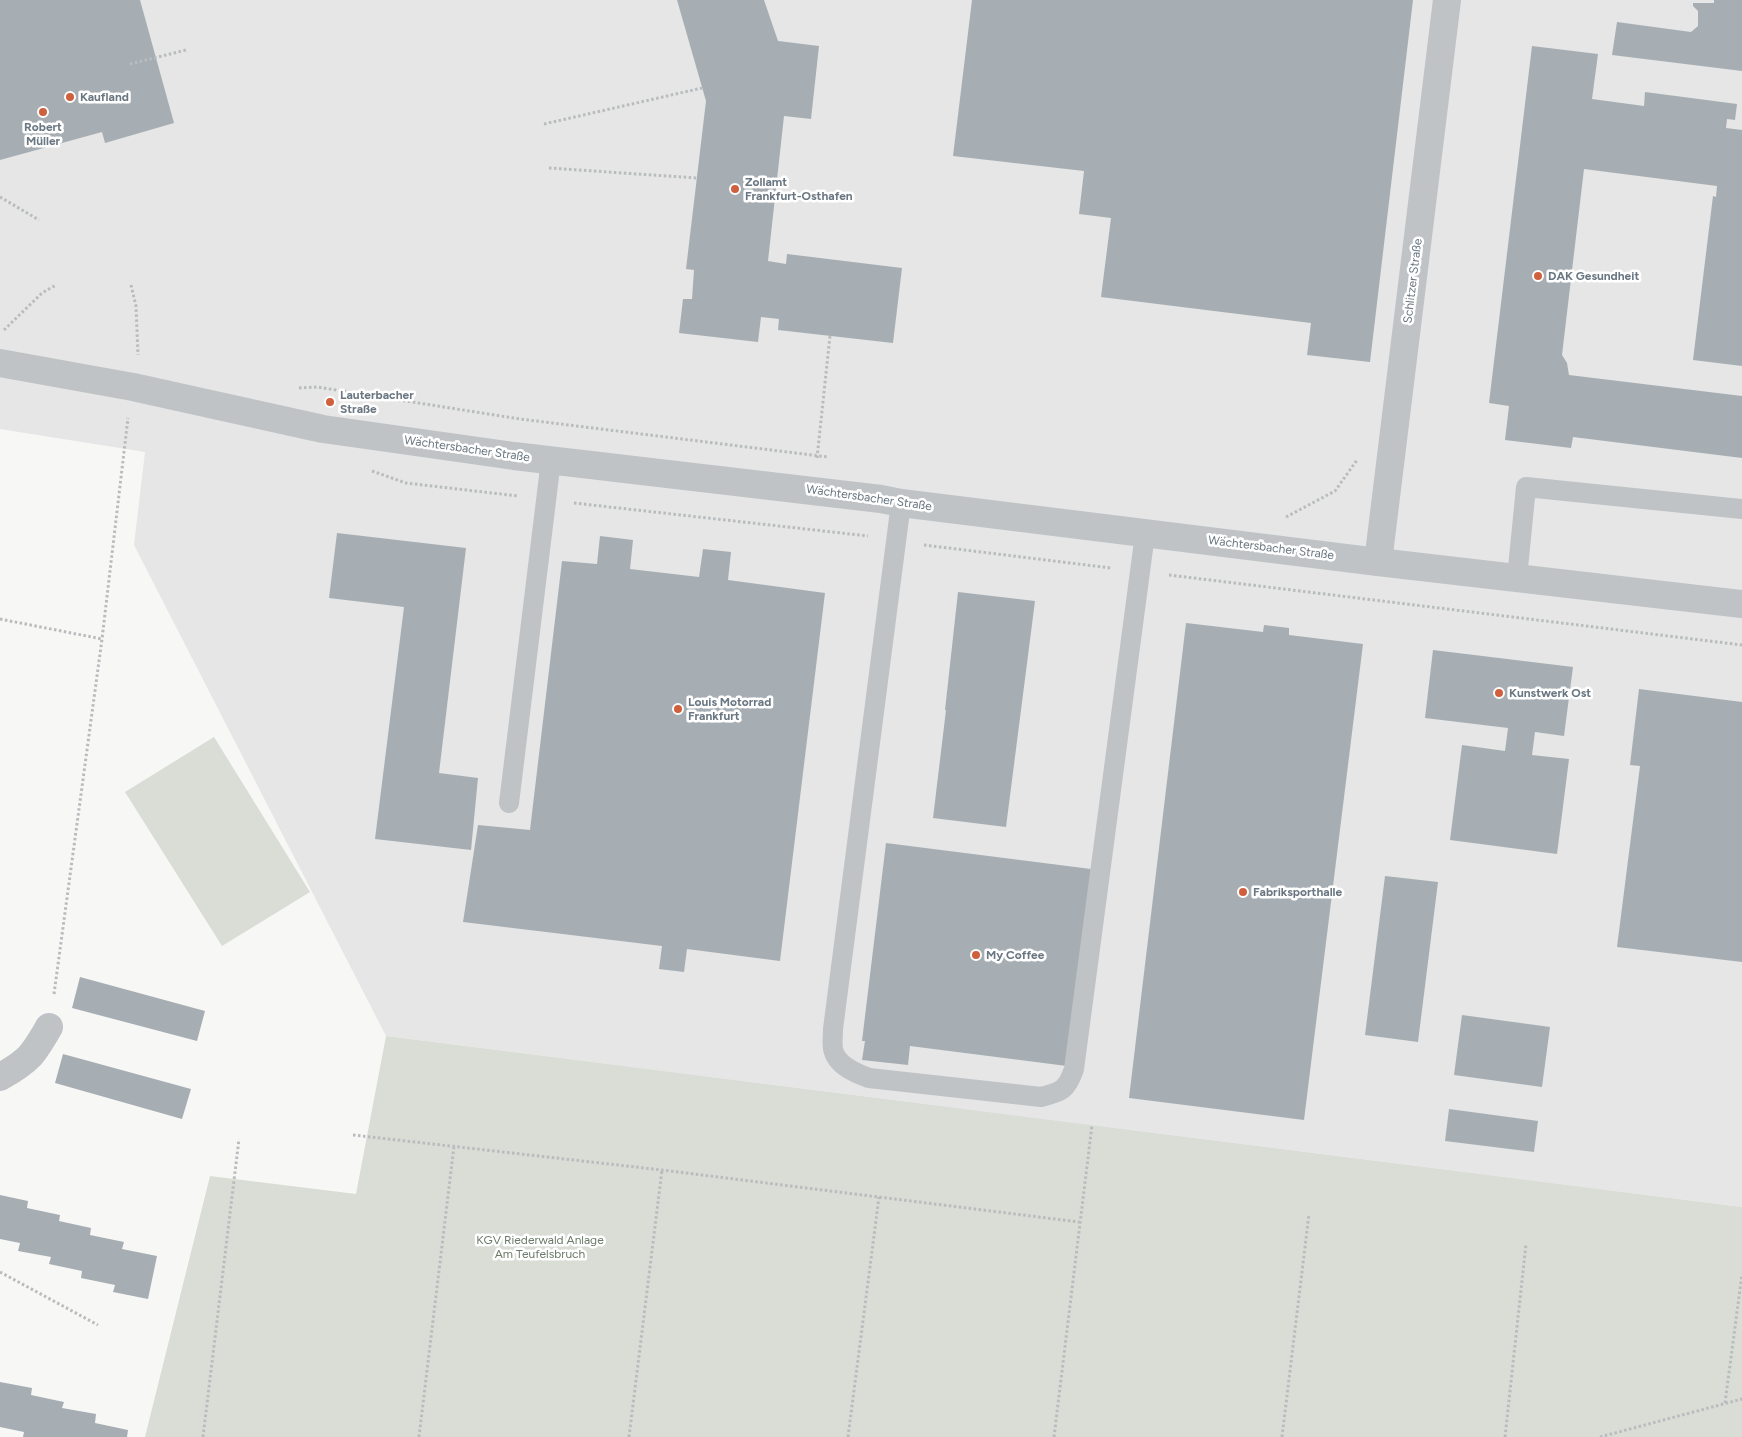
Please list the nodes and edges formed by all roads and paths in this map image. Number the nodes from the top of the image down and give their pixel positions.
1 (1447, 0) edge
2 (186, 50) dead end
3 (130, 64) dead end
4 (702, 88) dead end
5 (544, 124) dead end
6 (549, 168) dead end
7 (697, 178) dead end
8 (0, 197) edge
9 (39, 220) dead end
10 (56, 285) dead end
11 (131, 285) dead end
12 (0, 334) edge
13 (830, 336) dead end
14 (0, 363) edge
15 (133, 386) junction
16 (551, 460) junction
17 (814, 491) junction
18 (902, 503) junction
19 (1742, 509) edge
20 (1145, 534) junction
21 (1378, 562) junction
22 (1517, 578) junction
23 (1741, 599) edge
24 (0, 619) edge
25 (102, 639) junction
26 (509, 803) dead end
27 (49, 1027) joint
28 (0, 1077) edge
29 (1092, 1125) dead end
30 (353, 1135) dead end
31 (239, 1139) dead end
32 (454, 1146) junction
33 (662, 1170) junction
34 (879, 1197) junction
35 (1309, 1214) dead end
36 (1079, 1222) junction
37 (1526, 1244) dead end
38 (0, 1272) edge
39 (1742, 1274) edge
40 (98, 1325) dead end
41 (1742, 1399) edge
42 (1725, 1403) junction
43 (203, 1437) edge
44 (418, 1437) edge
45 (629, 1437) edge
46 (848, 1437) edge
47 (1054, 1437) edge
48 (1282, 1437) edge
49 (1505, 1437) edge
50 (1600, 1437) edge

1 - 21 street, Schlitzer Straße
2 - 3 path
4 - 5 path
6 - 7 path
8 - 9 path
10 - 12 path
11 - 15 path
13 - 17 path
14 - 15 street, Wächtersbacher Straße
15 - 16 street, Wächtersbacher Straße
15 - 25 path
16 - 17 street, Wächtersbacher Straße
16 - 26 lane
17 - 18 street, Wächtersbacher Straße
18 - 20 street, Wächtersbacher Straße
18 - 20 lane
19 - 22 lane
20 - 21 street, Wächtersbacher Straße
21 - 22 street, Wächtersbacher Straße
22 - 23 street, Wächtersbacher Straße
24 - 25 path
25 - 27 path
27 - 28 street
29 - 36 path
30 - 32 path
31 - 43 path
32 - 33 path
32 - 44 path
33 - 34 path
33 - 45 path
34 - 36 path
34 - 46 path
35 - 48 path
36 - 47 path
37 - 49 path
38 - 40 path
39 - 42 path
41 - 42 path
42 - 50 path

